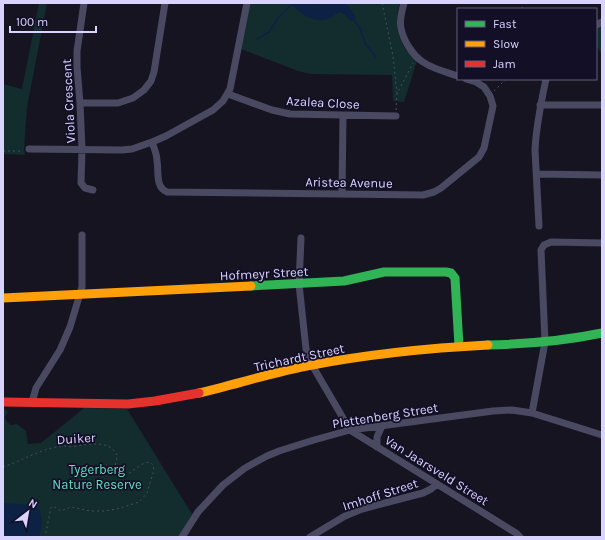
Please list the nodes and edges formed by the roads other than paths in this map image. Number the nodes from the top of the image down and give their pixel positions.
1 (84, 3) edge
2 (166, 3) edge
3 (247, 3) edge
4 (404, 3) edge
5 (457, 76) edge
6 (469, 80) edge
7 (546, 80) edge
8 (228, 94) junction
9 (80, 103) junction
10 (540, 105) junction
11 (602, 105) edge
12 (343, 115) junction
13 (396, 116) road end
14 (152, 142) junction
15 (29, 150) road end
16 (82, 150) junction
17 (536, 174) junction
18 (602, 175) edge
19 (93, 190) dead end
20 (342, 194) junction
21 (539, 226) dead end
22 (82, 235) dead end
23 (301, 238) dead end
24 (602, 243) edge
25 (300, 284) junction
26 (80, 295) junction
27 (3, 298) edge
28 (602, 333) edge
29 (545, 342) junction
30 (459, 346) junction
31 (312, 365) junction
32 (3, 402) edge
33 (32, 402) junction
34 (532, 413) junction
35 (382, 426) junction
36 (350, 430) junction
37 (602, 435) edge
38 (377, 447) junction
39 (437, 484) junction
40 (182, 537) edge
41 (310, 537) edge
42 (520, 537) edge

1 - 9 street, Viola Crescent
2 - 9 street
3 - 8 street
4 - 5 street
6 - 20 street, Aristea Avenue
7 - 10 street
8 - 12 street, Azalea Close
8 - 14 street
9 - 16 street, Viola Crescent
10 - 11 street
10 - 17 street
12 - 13 street, Azalea Close
12 - 20 street
14 - 16 street
14 - 20 street, Aristea Avenue
15 - 16 street
16 - 19 street, Viola Crescent
17 - 18 street
17 - 21 street
22 - 26 street
23 - 25 street, Van Jaarsveld Street
24 - 29 street
25 - 26 street, Hofmeyr Street
25 - 30 street, Hofmeyr Street
25 - 31 street, Van Jaarsveld Street
26 - 27 street, Hofmeyr Street
26 - 33 street
28 - 29 street, Trichardt Street
29 - 30 street, Trichardt Street
29 - 34 street
30 - 31 street, Trichardt Street
31 - 33 street, Trichardt Street
31 - 36 street, Van Jaarsveld Street
32 - 33 street, Trichardt Street
34 - 35 street, Plettenberg Street
34 - 37 street, Plettenberg Street
35 - 36 street, Plettenberg Street
35 - 38 street
36 - 38 street, Van Jaarsveld Street
36 - 40 street, Plettenberg Street
38 - 39 street, Van Jaarsveld Street
39 - 41 street, Imhoff Street
39 - 42 street, Van Jaarsveld Street

